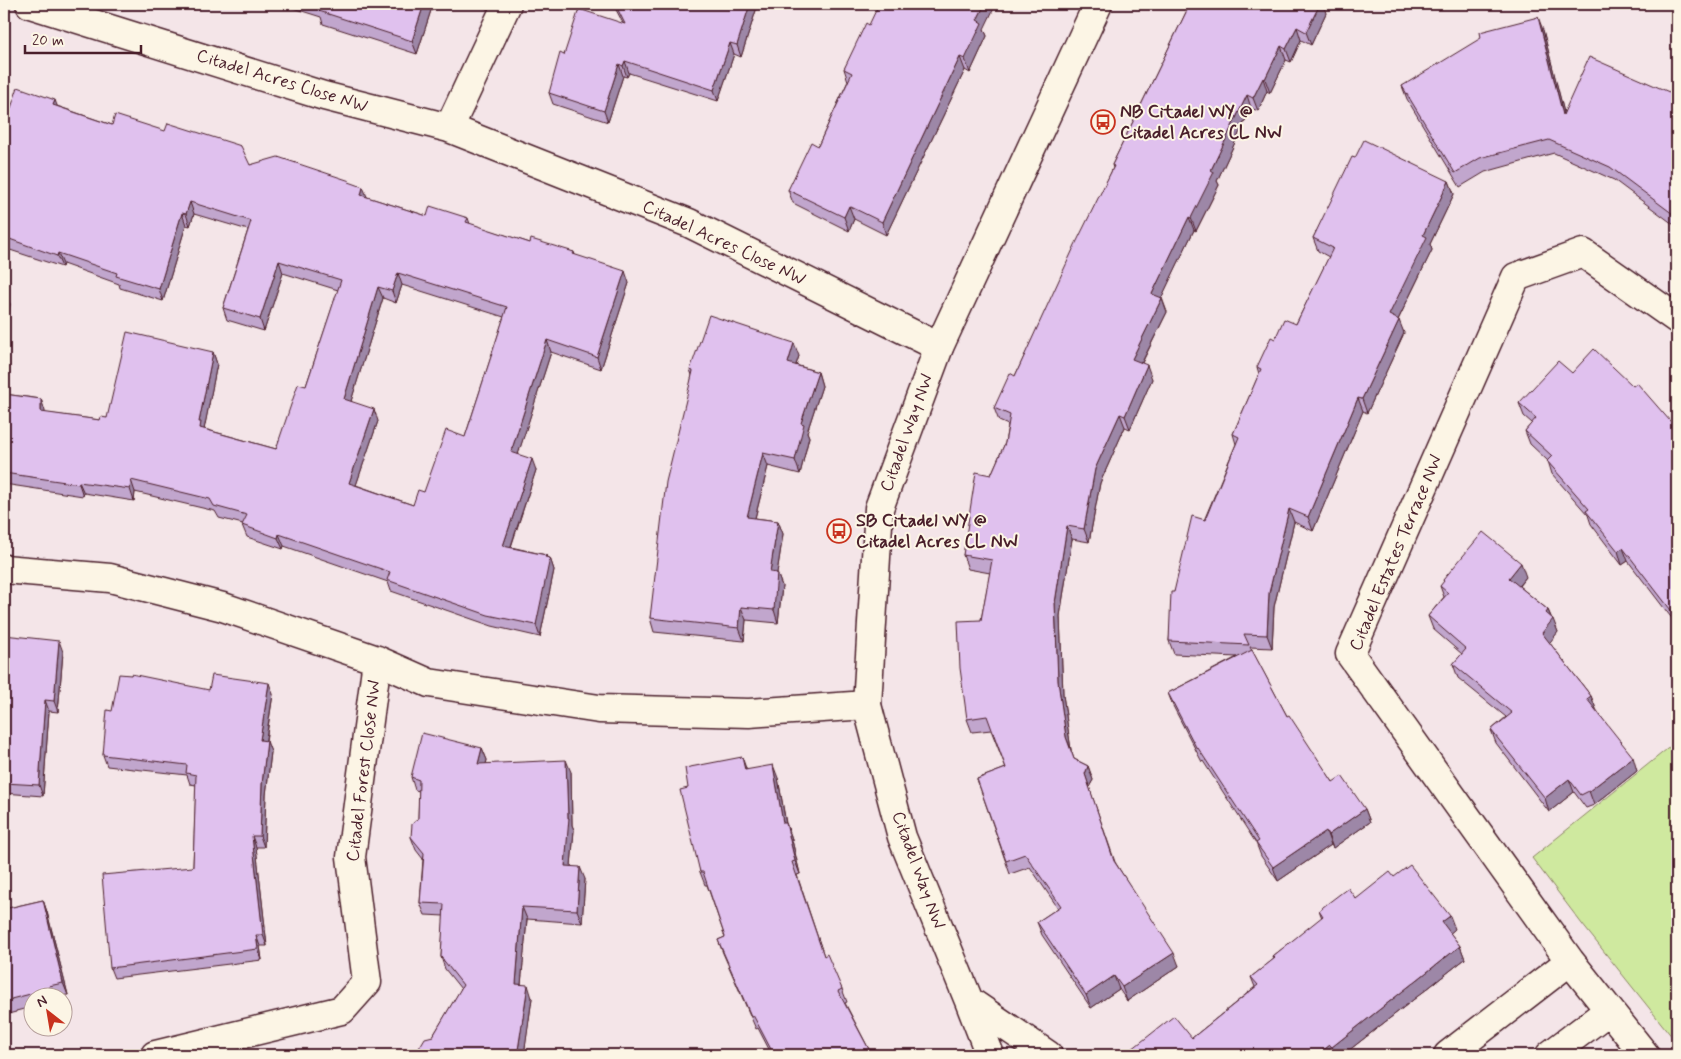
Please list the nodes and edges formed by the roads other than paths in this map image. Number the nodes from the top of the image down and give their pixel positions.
1 (30, 4) edge
2 (507, 4) edge
3 (1098, 4) edge
4 (449, 128) junction
5 (1677, 319) edge
6 (939, 347) junction
7 (4, 569) edge
8 (377, 660) junction
9 (867, 705) junction
10 (1570, 962) junction
11 (969, 1001) junction
12 (1608, 1011) junction
13 (155, 1055) edge
14 (990, 1055) edge
15 (1048, 1055) edge
16 (1448, 1055) edge
17 (1550, 1055) edge
18 (1645, 1055) edge

1 - 4 street, Citadel Acres Close NW
2 - 4 street
3 - 6 street, Citadel Way NW
4 - 6 street, Citadel Acres Close NW
5 - 10 street, Citadel Estates Terrace NW
6 - 9 street, Citadel Way NW
7 - 8 street, Citadel Forest Close NW
8 - 9 street, Citadel Forest Close NW
8 - 13 street, Citadel Forest Close NW
9 - 11 street, Citadel Way NW
10 - 12 street, Citadel Estates Terrace NW
10 - 16 street
11 - 14 street, Citadel Way NW
11 - 15 street
12 - 17 street
12 - 18 street, Citadel Estates Terrace NW

